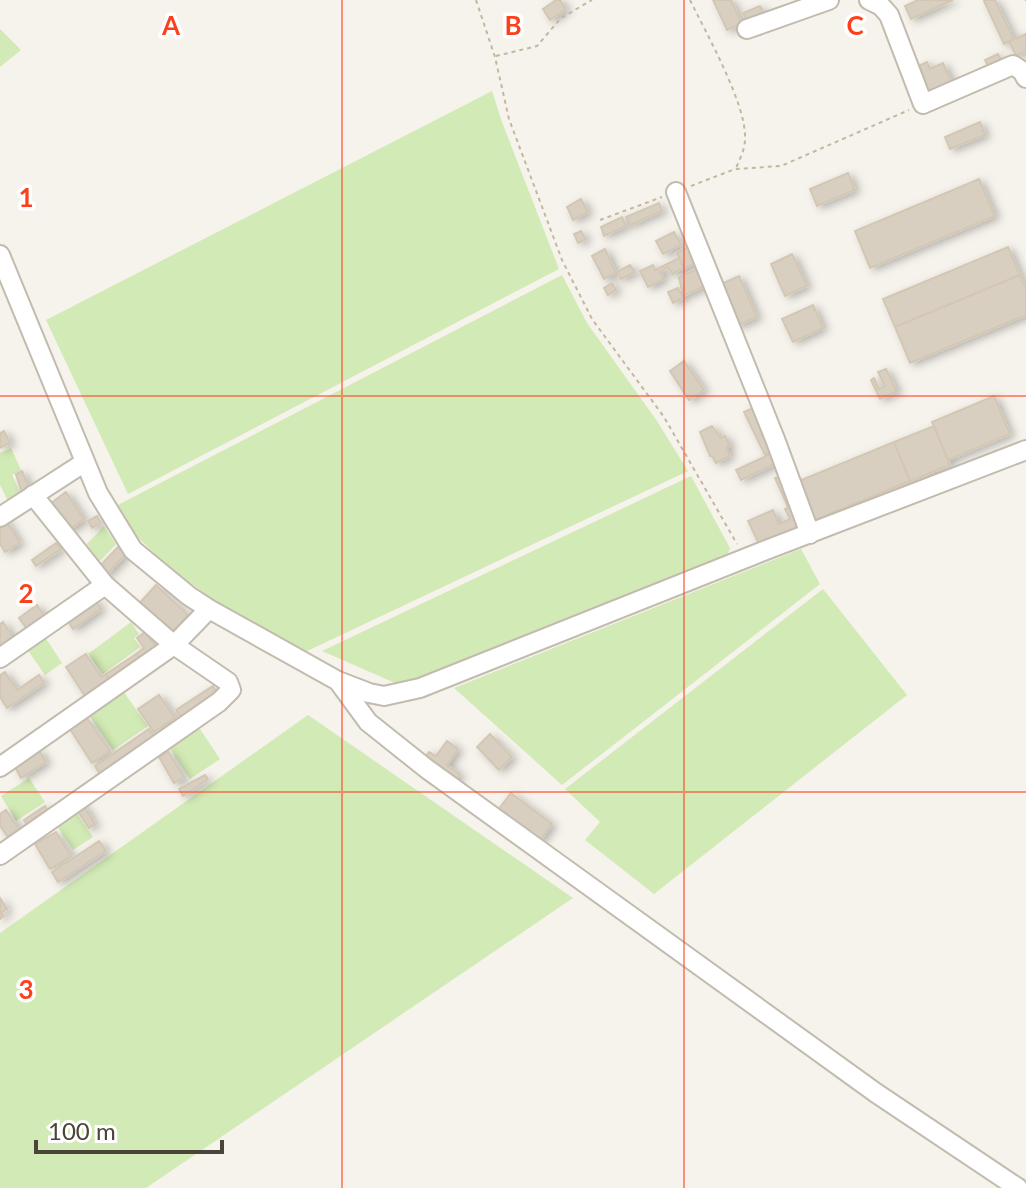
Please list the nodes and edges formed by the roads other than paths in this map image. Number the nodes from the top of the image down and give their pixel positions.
1 (829, 0) edge
2 (869, 0) edge
3 (747, 29) dead end
4 (1026, 78) edge
5 (676, 192) road end
6 (0, 255) edge
7 (1026, 450) edge
8 (85, 462) junction
9 (33, 495) junction
10 (0, 517) edge
11 (810, 534) junction
12 (105, 585) junction
13 (209, 609) junction
14 (174, 645) junction
15 (0, 658) edge
16 (338, 681) junction
17 (0, 767) edge
18 (0, 855) edge
19 (1018, 1188) edge

1 - 3 lane
2 - 4 lane
5 - 11 lane
6 - 8 lane
7 - 11 lane
8 - 9 lane
8 - 13 lane
9 - 10 lane
9 - 12 lane
11 - 16 lane
12 - 14 lane
12 - 15 lane
13 - 14 lane
13 - 16 lane
14 - 17 lane
14 - 18 lane
16 - 19 lane

